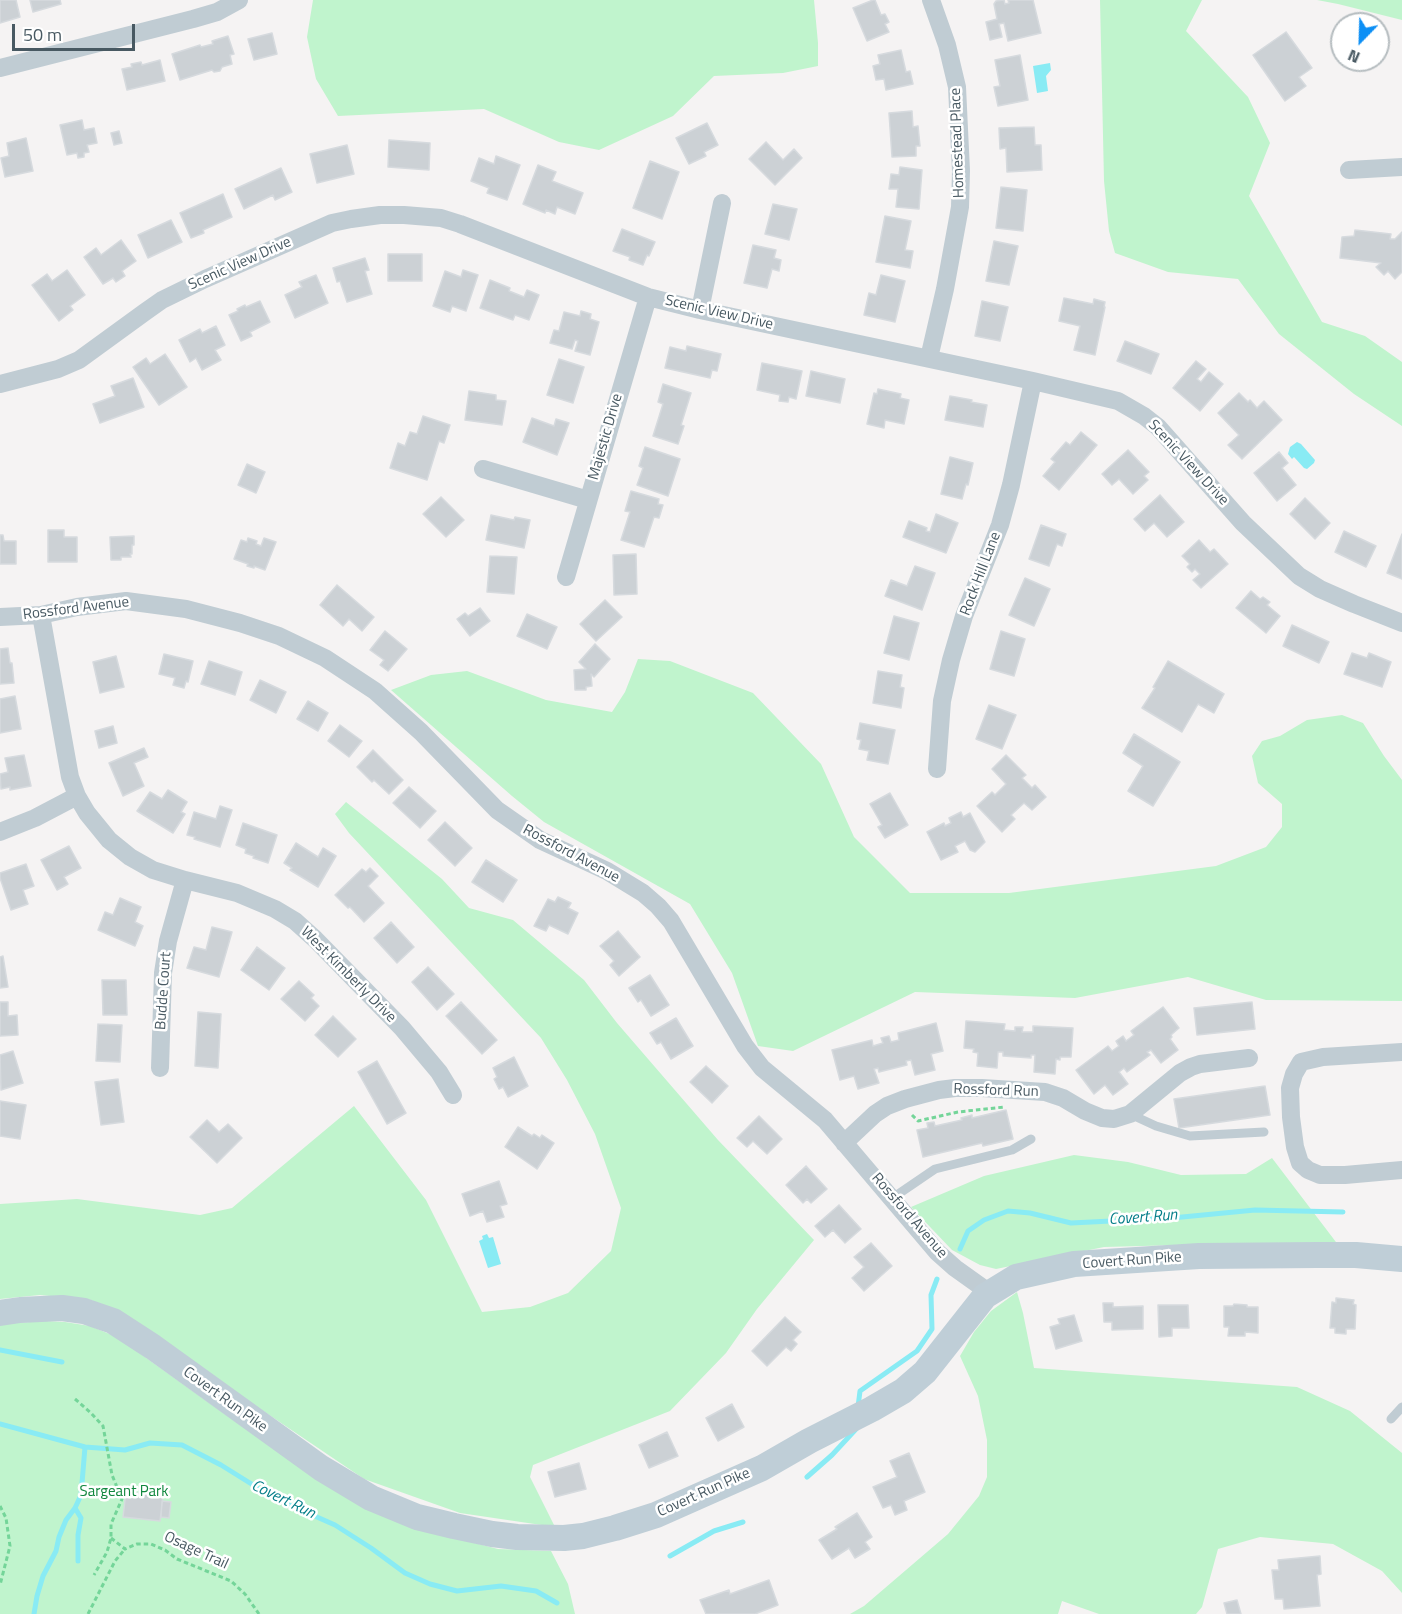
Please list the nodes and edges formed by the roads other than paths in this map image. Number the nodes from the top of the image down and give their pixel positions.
1 (239, 0) edge
2 (931, 0) edge
3 (0, 69) edge
4 (1402, 167) edge
5 (1349, 170) dead end
6 (722, 203) dead end
7 (648, 297) junction
8 (700, 310) junction
9 (929, 358) junction
10 (1033, 381) junction
11 (0, 384) edge
12 (483, 470) dead end
13 (588, 500) junction
14 (566, 577) dead end
15 (41, 615) junction
16 (0, 617) edge
17 (1402, 623) edge
18 (937, 769) dead end
19 (77, 796) junction
20 (0, 832) edge
21 (185, 880) junction
22 (1402, 1052) edge
23 (1249, 1059) dead end
24 (160, 1068) dead end
25 (453, 1095) dead end
26 (1130, 1114) junction
27 (1264, 1132) dead end
28 (1031, 1139) dead end
29 (844, 1143) junction
30 (1402, 1170) edge
31 (891, 1199) junction
32 (1402, 1259) edge
33 (990, 1293) junction
34 (0, 1313) edge
35 (1402, 1407) edge
36 (1391, 1419) dead end

1 - 3 street
2 - 9 street, Homestead Place
4 - 5 street
6 - 8 street
7 - 8 street, Scenic View Drive
7 - 11 street, Scenic View Drive
7 - 13 street, Majestic Drive
8 - 9 street, Scenic View Drive
9 - 10 street, Scenic View Drive
10 - 17 street, Scenic View Drive
10 - 18 street, Rock Hill Lane
12 - 13 street
13 - 14 street, Majestic Drive
15 - 16 street, Rossford Avenue
15 - 19 street, West Kimberly Drive
15 - 29 street, Rossford Avenue
19 - 20 street
19 - 21 street, West Kimberly Drive
21 - 24 street, Budde Court
21 - 25 street, West Kimberly Drive
22 - 30 street
23 - 26 street
26 - 27 lane
26 - 29 street, Rossford Run
28 - 31 lane
29 - 31 street, Rossford Avenue
31 - 33 street, Rossford Avenue
32 - 33 street, Covert Run Pike
33 - 34 street, Covert Run Pike
35 - 36 lane

